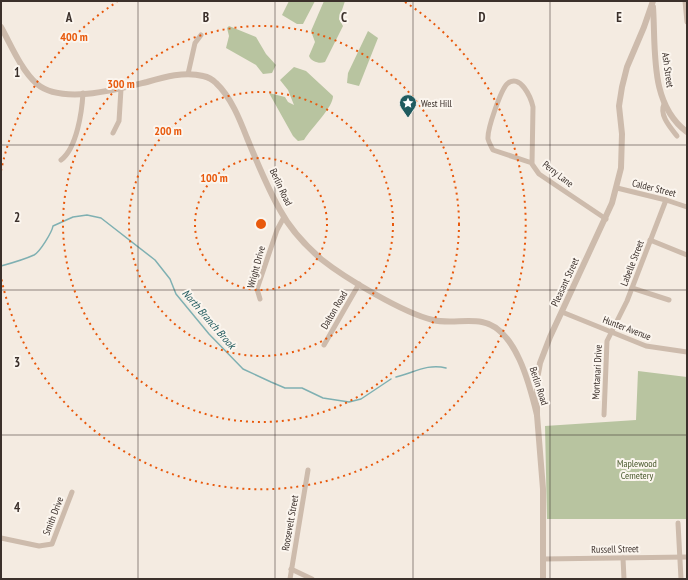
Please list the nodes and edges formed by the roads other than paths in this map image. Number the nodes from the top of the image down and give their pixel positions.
1 (685, 1) edge
2 (653, 2) edge
3 (687, 22) edge
4 (1, 27) edge
5 (642, 31) junction
6 (201, 35) dead end
7 (654, 35) junction
8 (188, 74) junction
9 (121, 89) junction
10 (83, 93) junction
11 (664, 104) junction
12 (687, 132) edge
13 (113, 133) dead end
14 (677, 136) dead end
15 (61, 160) dead end
16 (532, 163) junction
17 (617, 188) junction
18 (666, 200) junction
19 (687, 207) edge
20 (284, 217) junction
21 (606, 219) junction
22 (650, 240) junction
23 (687, 255) edge
24 (359, 284) junction
25 (632, 288) junction
26 (260, 299) dead end
27 (670, 300) dead end
28 (562, 312) junction
29 (612, 332) junction
30 (324, 345) dead end
31 (687, 352) edge
32 (537, 415) junction
33 (604, 415) dead end
34 (308, 470) dead end
35 (72, 492) dead end
36 (678, 523) dead end
37 (1, 538) edge
38 (680, 557) junction
39 (687, 557) edge
40 (623, 558) junction
41 (543, 559) junction
42 (291, 569) junction
43 (290, 579) edge
44 (312, 579) edge
45 (543, 579) edge
46 (624, 579) edge
47 (681, 579) edge

1 - 3 street
2 - 5 street, Pleasant Street
2 - 7 street, Ash Street
4 - 10 street, Berlin Road
5 - 7 street
5 - 17 street, Pleasant Street
6 - 8 street
7 - 11 street, Ash Street
8 - 9 street, Berlin Road
8 - 20 street, Berlin Road
9 - 10 street, Berlin Road
9 - 13 street
10 - 15 street
11 - 12 street, Ash Street
11 - 14 street
16 - 16 street, Perry Lane
16 - 21 street, Perry Lane
17 - 18 street, Calder Street
17 - 21 street, Pleasant Street
18 - 19 street, Calder Street
18 - 22 street, Labelle Street
20 - 24 street, Berlin Road
20 - 26 street, Wright Drive
21 - 28 street, Pleasant Street
22 - 23 street
22 - 25 street, Labelle Street
24 - 30 street, Dalton Road
24 - 32 street, Berlin Road
25 - 27 street
25 - 29 street, Labelle Street
28 - 29 street, Hunter Avenue
28 - 32 street, Pleasant Street
29 - 31 street, Hunter Avenue
29 - 33 street, Montanari Drive
32 - 41 street, Pleasant Street
34 - 42 street, Roosevelt Street
35 - 37 street, Smith Drive
36 - 38 street
38 - 39 street, Russell Street
38 - 40 street, Russell Street
38 - 47 street
40 - 41 street, Russell Street
40 - 46 street
41 - 45 street, Pleasant Street
42 - 43 street, Roosevelt Street
42 - 44 street

